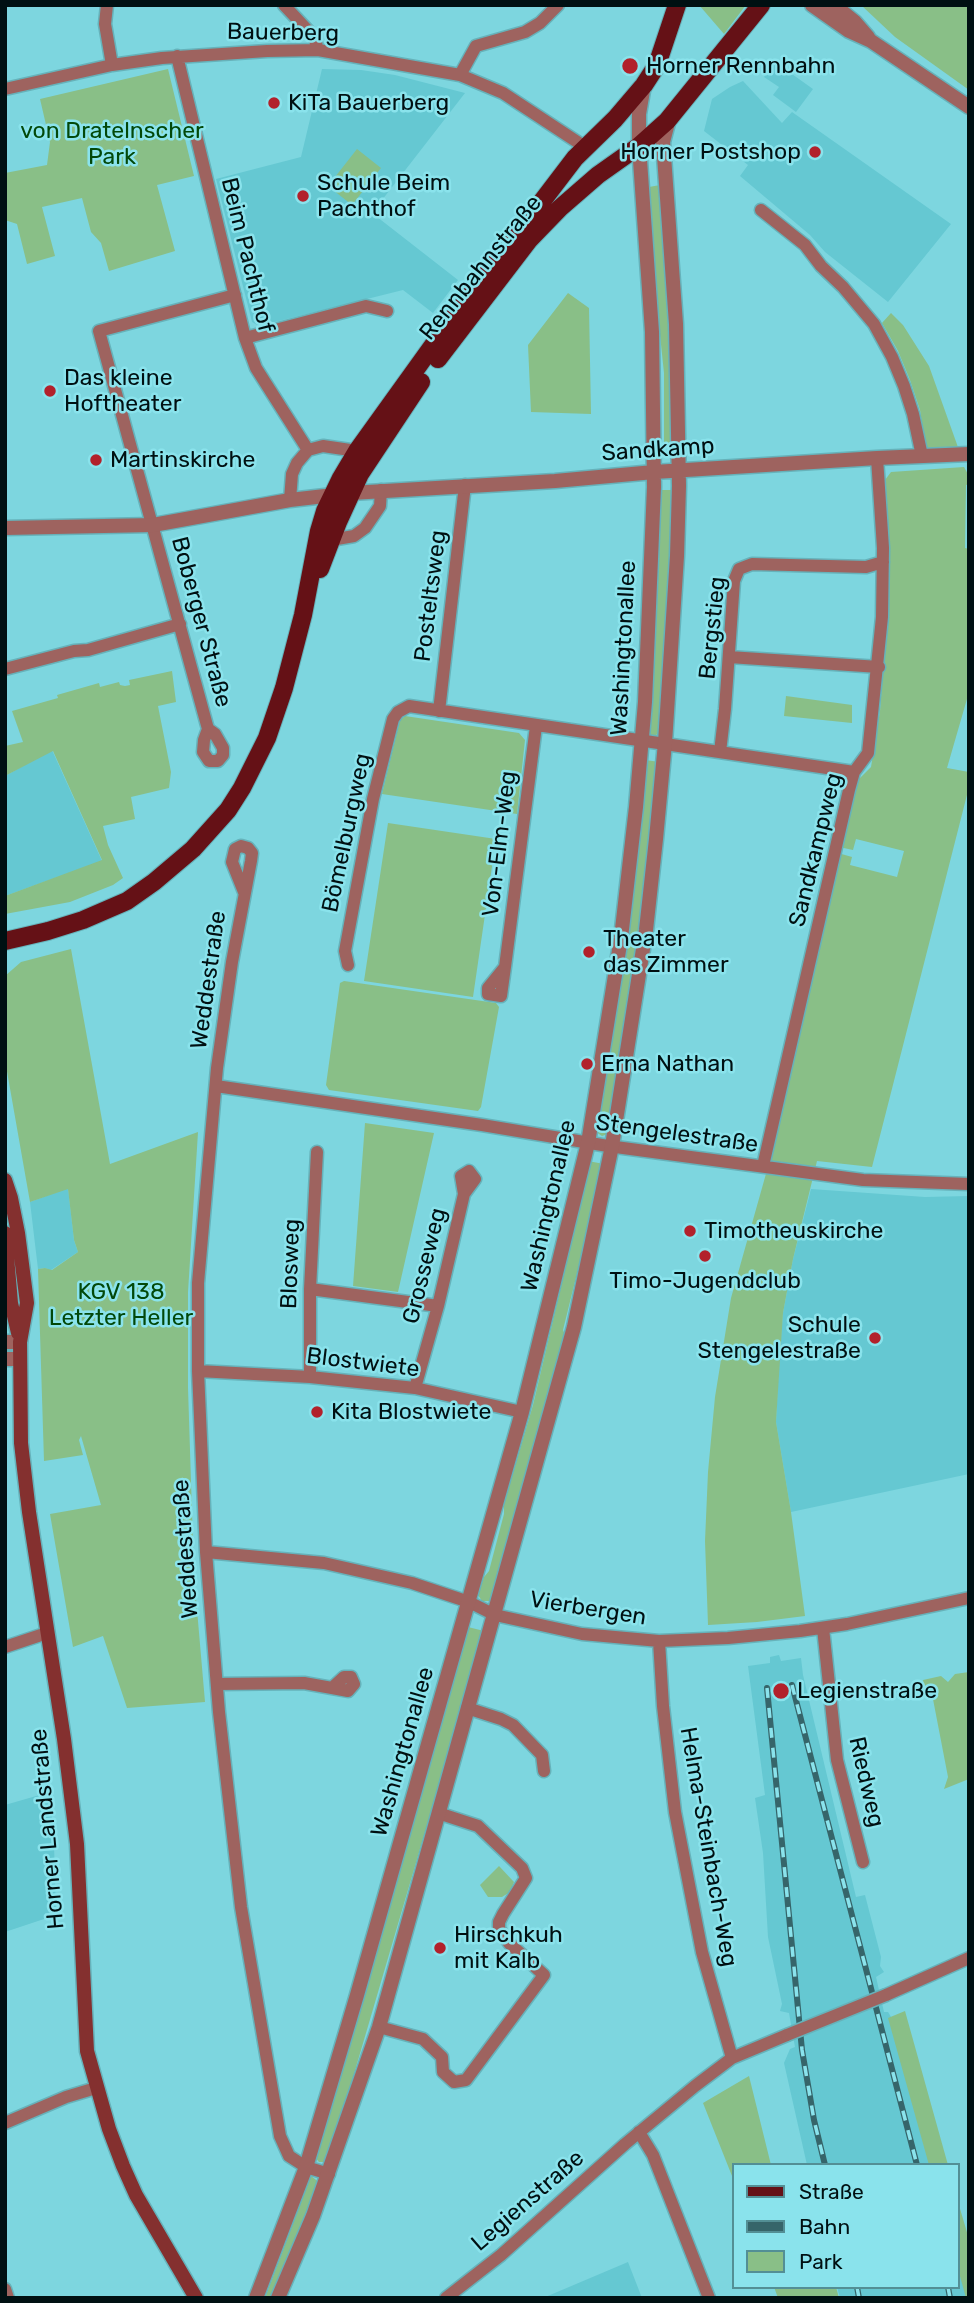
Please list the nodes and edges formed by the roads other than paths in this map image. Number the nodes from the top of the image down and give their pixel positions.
1 (107, 5) edge
2 (284, 5) edge
3 (558, 5) edge
4 (677, 5) edge
5 (761, 5) edge
6 (812, 5) edge
7 (834, 5) edge
8 (871, 41) junction
9 (318, 50) junction
10 (177, 56) junction
11 (112, 65) junction
12 (460, 75) junction
13 (644, 85) junction
14 (5, 89) edge
15 (969, 107) edge
16 (668, 120) junction
17 (639, 146) junction
18 (585, 147) junction
19 (761, 210) dead end
20 (235, 295) junction
21 (387, 311) dead end
22 (245, 338) junction
23 (308, 450) junction
24 (357, 451) junction
25 (969, 454) edge
26 (922, 456) junction
27 (877, 458) junction
28 (678, 471) junction
29 (654, 472) junction
30 (465, 485) junction
31 (381, 490) junction
32 (351, 493) junction
33 (332, 495) junction
34 (290, 500) junction
35 (153, 525) junction
36 (5, 528) edge
37 (331, 540) junction
38 (883, 562) junction
39 (303, 615) junction
40 (180, 624) junction
41 (729, 657) junction
42 (879, 667) junction
43 (5, 669) edge
44 (439, 711) junction
45 (536, 726) junction
46 (208, 729) dead end
47 (643, 741) junction
48 (666, 743) junction
49 (720, 752) junction
50 (854, 772) junction
51 (244, 892) dead end
52 (5, 940) edge
53 (348, 965) dead end
54 (505, 967) dead end
55 (216, 1086) junction
56 (588, 1143) junction
57 (611, 1146) junction
58 (317, 1152) dead end
59 (763, 1166) junction
60 (5, 1180) edge
61 (969, 1184) edge
62 (464, 1194) dead end
63 (5, 1233) edge
64 (310, 1289) junction
65 (438, 1306) junction
66 (12, 1342) edge
67 (12, 1359) edge
68 (198, 1371) junction
69 (310, 1377) junction
70 (415, 1388) junction
71 (522, 1412) junction
72 (206, 1552) junction
73 (969, 1598) edge
74 (469, 1602) junction
75 (495, 1615) junction
76 (823, 1628) junction
77 (47, 1633) junction
78 (659, 1641) junction
79 (5, 1647) edge
80 (217, 1684) junction
81 (332, 1688) dead end
82 (467, 1708) junction
83 (544, 1771) dead end
84 (438, 1813) junction
85 (863, 1862) dead end
86 (969, 1958) edge
87 (379, 2027) junction
88 (732, 2058) junction
89 (96, 2088) junction
90 (5, 2123) edge
91 (639, 2132) junction
92 (306, 2167) junction
93 (329, 2174) junction
94 (5, 2289) edge
95 (194, 2296) edge
96 (8, 2298) edge
97 (256, 2298) edge
98 (278, 2298) edge
99 (446, 2298) edge
100 (709, 2298) edge

1 - 11 street
2 - 9 street
3 - 12 street
4 - 13 main road, Rennbahnstraße
5 - 16 main road, Rennbahnstraße
6 - 8 street
7 - 8 street
8 - 15 street
9 - 10 street, Bauerberg
9 - 12 street, Bauerberg
10 - 11 street, Bauerberg
10 - 20 street, Beim Pachthof
11 - 14 street, Bauerberg
12 - 18 street, Bauerberg
13 - 17 street, Washingtonallee
13 - 18 main road, Rennbahnstraße
16 - 17 main road, Rennbahnstraße
16 - 28 street, Washingtonallee
17 - 29 street, Washingtonallee
17 - 32 main road, Rennbahnstraße
18 - 24 main road, Rennbahnstraße
19 - 26 street
20 - 22 street, Beim Pachthof
20 - 35 street, Boberger Straße
21 - 22 street
22 - 23 street, Beim Pachthof
23 - 24 street
23 - 34 street
24 - 33 main road, Rennbahnstraße
25 - 26 street, Sandkamp
26 - 27 street, Sandkamp
27 - 28 street, Sandkamp
27 - 38 street, Sandkampweg
28 - 29 street, Sandkamp
28 - 48 street, Washingtonallee
29 - 30 street, Sandkamp
29 - 47 street, Washingtonallee
30 - 31 street, Sandkamp
30 - 44 street, Posteltsweg
31 - 32 street, Sandkamp
31 - 37 street
32 - 33 street, Sandkamp
32 - 37 main road, Rennbahnstraße
33 - 34 street, Sandkamp
33 - 39 main road, Rennbahnstraße
34 - 35 street, Sandkamp
35 - 36 street, Sandkamp
35 - 40 street, Boberger Straße
37 - 39 main road, Rennbahnstraße
38 - 41 street, Bergstieg
38 - 42 street, Sandkampweg
39 - 52 main road
40 - 43 street
40 - 46 street, Boberger Straße
41 - 42 street
41 - 49 street, Bergstieg
42 - 50 street, Sandkampweg
44 - 45 street
44 - 53 street, Bömelburgweg
45 - 47 street
45 - 54 street, Von-Elm-Weg
47 - 48 street
47 - 56 street, Washingtonallee
48 - 49 street
48 - 57 street, Washingtonallee
49 - 50 street
50 - 59 street, Sandkampweg
51 - 55 street, Weddestraße
55 - 56 street, Stengelestraße
55 - 68 street, Weddestraße
56 - 57 street, Stengelestraße
56 - 71 street, Washingtonallee
57 - 59 street, Stengelestraße
57 - 75 street, Washingtonallee
58 - 64 street, Blosweg
59 - 61 street, Stengelestraße
60 - 66 main road, Horner Landstraße
62 - 65 street, Grosseweg
63 - 66 main road, Horner Landstraße
64 - 65 street
64 - 69 street, Blosweg
65 - 70 street, Grosseweg
66 - 67 main road, Horner Landstraße
67 - 77 main road, Horner Landstraße
68 - 69 street, Blostwiete
68 - 72 street, Weddestraße
69 - 70 street, Blostwiete
70 - 71 street, Blostwiete
71 - 74 street, Washingtonallee
72 - 74 street, Vierbergen
72 - 80 street, Weddestraße
73 - 76 street, Vierbergen
74 - 75 street, Vierbergen
74 - 92 street, Washingtonallee
75 - 78 street, Vierbergen
75 - 82 street, Washingtonallee
76 - 78 street, Vierbergen
76 - 85 street, Riedweg
77 - 79 street
77 - 89 main road, Horner Landstraße
78 - 88 street, Helma-Steinbach-Weg
80 - 81 street
80 - 92 street, Weddestraße
82 - 83 street
82 - 84 street, Washingtonallee
84 - 87 street, Washingtonallee
84 - 87 street
86 - 88 street, Legienstraße, bridge
87 - 93 street, Washingtonallee
88 - 91 street, Legienstraße
89 - 90 street
89 - 95 main road, Horner Landstraße
91 - 99 street, Legienstraße
91 - 100 street
92 - 93 street, Weddestraße
92 - 97 street, Washingtonallee
93 - 98 street, Washingtonallee
94 - 96 street

